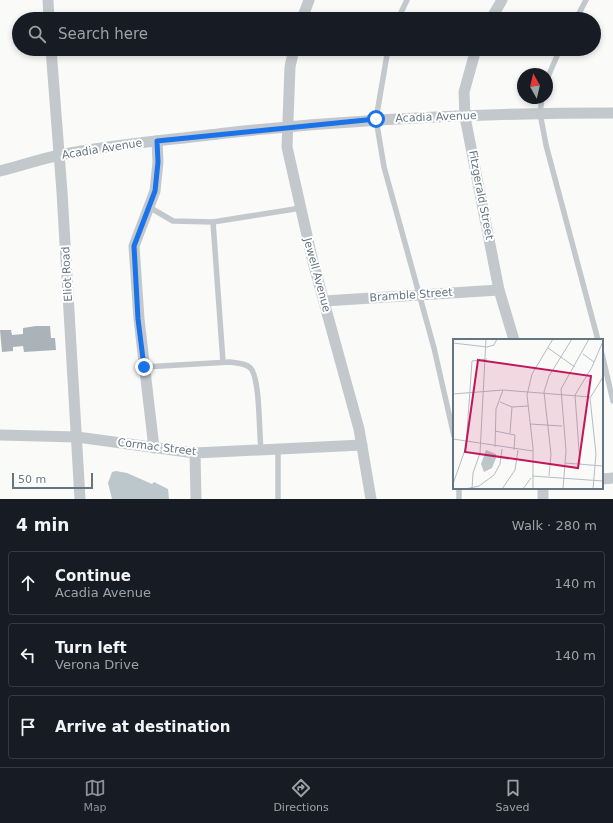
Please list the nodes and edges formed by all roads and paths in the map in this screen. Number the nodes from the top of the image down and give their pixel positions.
1 (48, 0) edge
2 (309, 0) edge
3 (407, 0) edge
4 (502, 0) edge
5 (586, 0) edge
6 (49, 12) edge
7 (305, 12) edge
8 (401, 12) edge
9 (495, 12) edge
10 (580, 12) edge
11 (53, 56) edge
12 (292, 56) edge
13 (387, 56) edge
14 (474, 56) edge
15 (557, 56) edge
16 (552, 68) edge
17 (541, 104) edge
18 (540, 113) junction
19 (613, 113) edge
20 (465, 117) junction
21 (376, 119) junction
22 (288, 126) junction
23 (157, 141) junction
24 (60, 155) junction
25 (0, 171) edge
26 (149, 207) junction
27 (301, 208) junction
28 (213, 222) junction
29 (499, 290) junction
30 (420, 294) junction
31 (324, 301) junction
32 (514, 339) edge
33 (598, 339) edge
34 (603, 358) edge
35 (224, 362) junction
36 (144, 367) junction
37 (613, 401) edge
38 (453, 432) edge
39 (0, 435) edge
40 (77, 437) junction
41 (362, 444) junction
42 (154, 448) junction
43 (278, 449) junction
44 (260, 450) junction
45 (195, 453) junction
46 (613, 478) edge
47 (603, 479) edge
48 (543, 489) edge
49 (80, 499) edge
50 (196, 499) edge
51 (278, 499) edge
52 (371, 499) edge
53 (544, 499) edge

1 - 6 street
2 - 7 street
3 - 8 lane
4 - 9 street
5 - 10 lane
11 - 24 street, Eliot Road
12 - 22 street, Jewell Avenue
13 - 21 lane
14 - 20 street, Fitzgerald Street
15 - 16 lane
17 - 18 lane
18 - 19 street, Acadia Avenue
18 - 20 street, Acadia Avenue
18 - 33 lane
20 - 21 street, Acadia Avenue
20 - 29 street, Fitzgerald Street
21 - 22 street, Acadia Avenue
21 - 30 lane
22 - 23 street, Acadia Avenue
22 - 27 street, Jewell Avenue
23 - 24 street, Acadia Avenue
23 - 26 street
24 - 25 street, Acadia Avenue
24 - 40 street, Eliot Road
26 - 28 lane
26 - 36 street
27 - 28 lane
27 - 31 street, Jewell Avenue
28 - 35 lane
29 - 30 street, Bramble Street
29 - 32 street, Fitzgerald Street
30 - 31 street, Bramble Street
30 - 38 lane
31 - 41 street, Jewell Avenue
34 - 37 lane
35 - 36 lane
35 - 44 lane
36 - 42 street
39 - 40 street, Cormac Street
40 - 42 street, Cormac Street
40 - 49 street, Eliot Road
41 - 43 street, Cormac Street
41 - 52 street, Jewell Avenue
42 - 45 street, Cormac Street
43 - 44 street, Cormac Street
43 - 51 lane
44 - 45 street, Cormac Street
45 - 50 street
46 - 47 street
48 - 53 street

